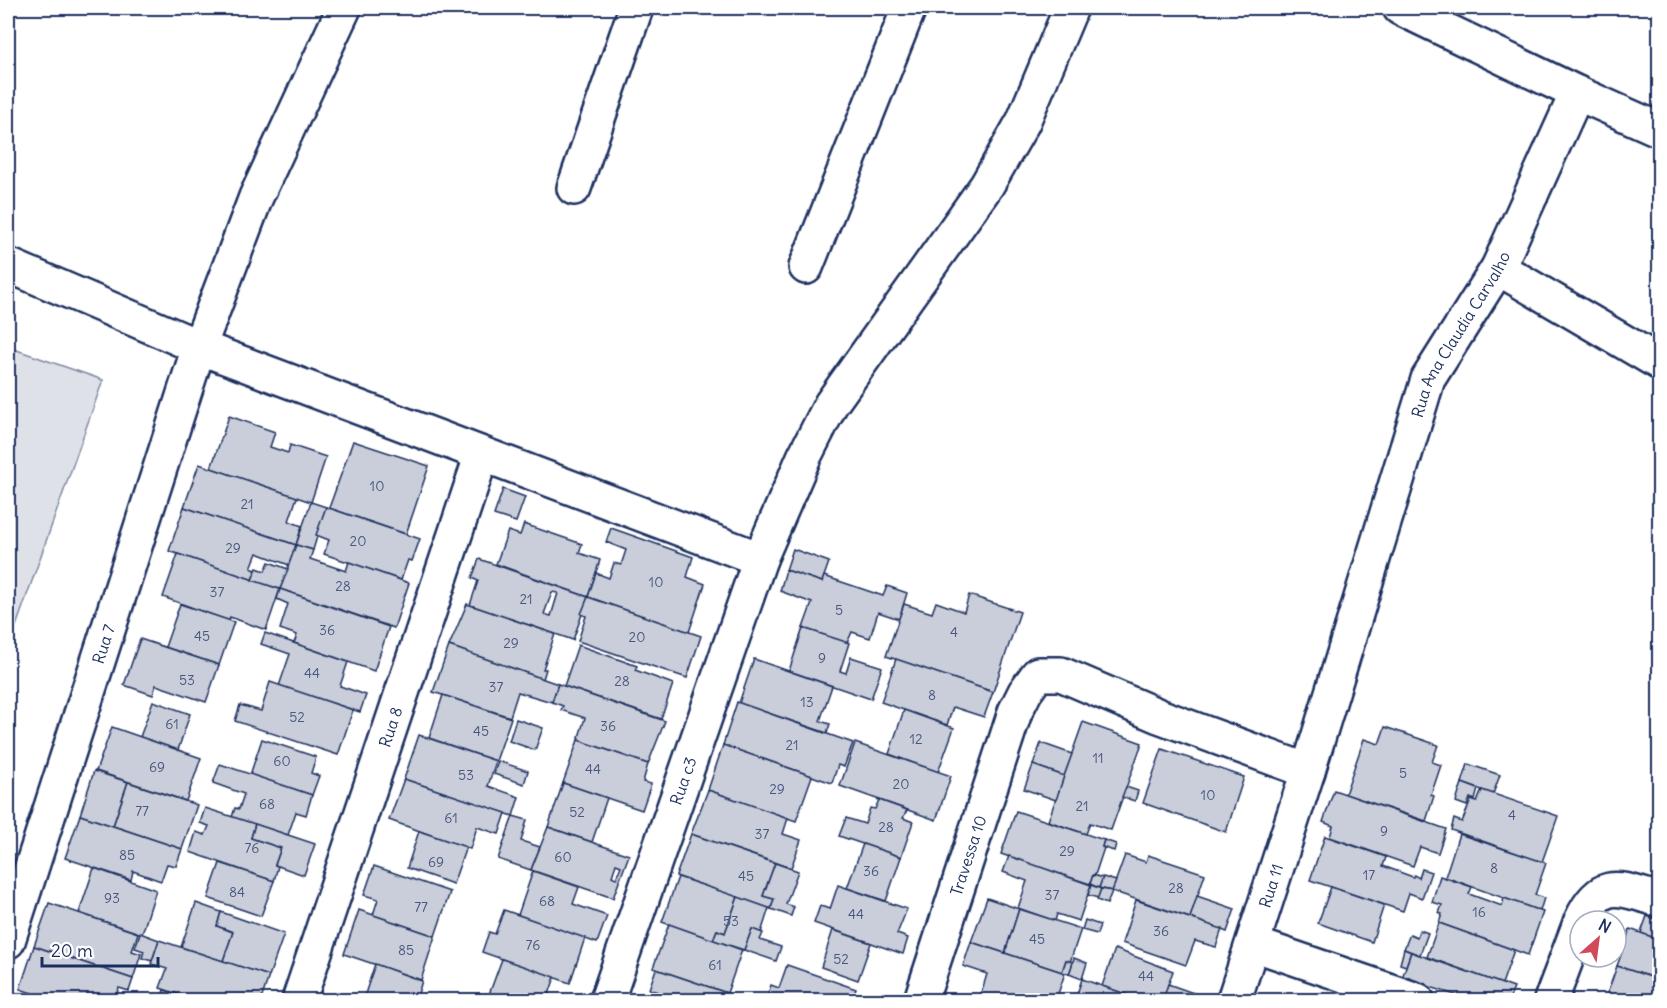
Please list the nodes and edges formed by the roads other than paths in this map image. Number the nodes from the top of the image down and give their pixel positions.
1 (344, 8) edge
2 (636, 8) edge
3 (909, 8) edge
4 (1071, 8) edge
5 (1400, 8) edge
6 (1577, 93) junction
7 (1659, 130) edge
8 (574, 188) dead end
9 (8, 265) edge
10 (806, 267) dead end
11 (1498, 268) junction
12 (199, 347) junction
13 (1659, 363) edge
14 (482, 454) junction
15 (760, 559) junction
16 (1308, 771) junction
17 (1659, 900) edge
18 (1588, 909) edge
19 (8, 941) edge
20 (1253, 944) junction
21 (1568, 954) edge
22 (299, 1000) edge
23 (607, 1000) edge
24 (921, 1000) edge
25 (1234, 1000) edge
26 (1417, 1000) edge
27 (1551, 1000) edge

1 - 12 street, Rua 7
2 - 8 street
3 - 10 street
4 - 15 street, Rua c3
5 - 6 street
6 - 7 street
6 - 11 street, Rua Ana Claudia Carvalho
9 - 12 street
11 - 13 street
11 - 16 street, Rua Ana Claudia Carvalho
12 - 14 street
12 - 19 street, Rua 7
14 - 15 street
14 - 22 street, Rua 8
15 - 23 street, Rua c3
16 - 20 street, Rua 11
16 - 24 street, Travessa 10
17 - 18 street
20 - 25 street, Rua 11
20 - 26 street
21 - 27 street

